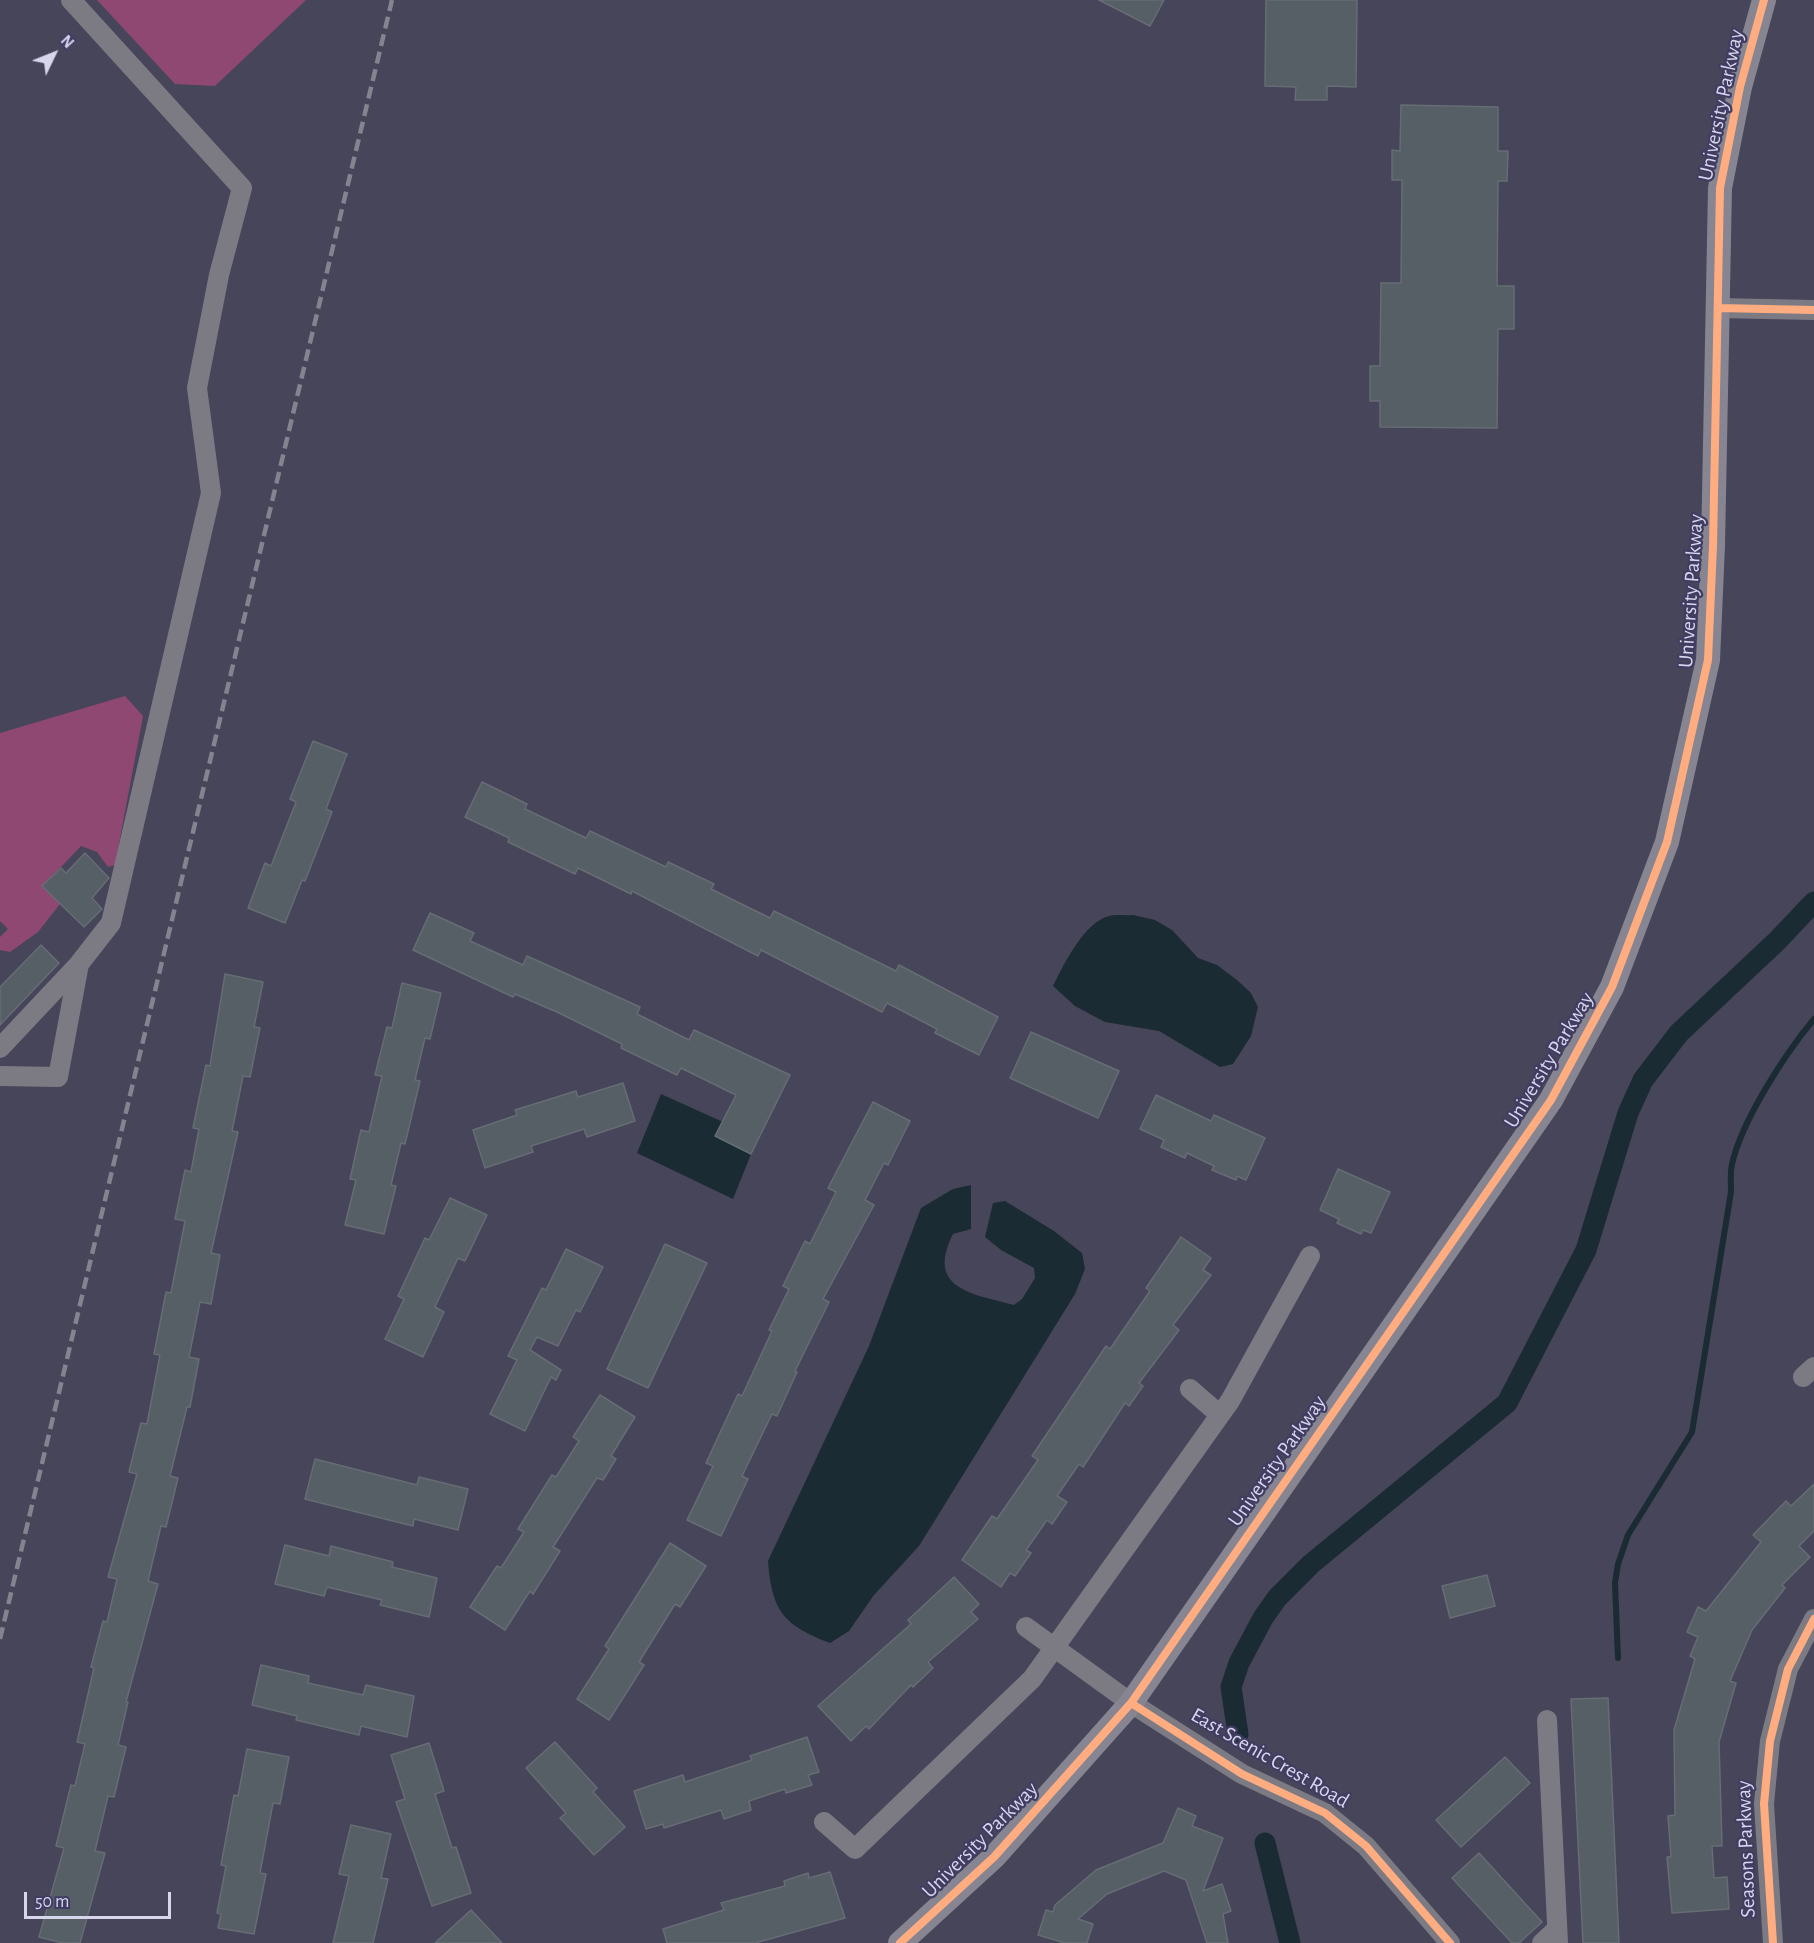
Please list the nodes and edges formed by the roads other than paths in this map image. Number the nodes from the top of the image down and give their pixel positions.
1 (71, 0) edge
2 (1764, 0) edge
3 (1718, 308) junction
4 (1814, 310) edge
5 (79, 964) junction
6 (0, 1048) edge
7 (0, 1076) edge
8 (1310, 1256) dead end
9 (1190, 1389) dead end
10 (1220, 1415) junction
11 (1814, 1619) edge
12 (1026, 1627) dead end
13 (1055, 1648) junction
14 (1131, 1703) junction
15 (1547, 1720) dead end
16 (824, 1822) dead end
17 (1558, 1936) edge
18 (900, 1943) edge
19 (1450, 1943) edge
20 (1542, 1943) edge
21 (1773, 1943) edge

1 - 5 street
2 - 3 main road, University Parkway
3 - 4 street
3 - 14 main road, University Parkway
5 - 6 street
5 - 7 street
8 - 10 street
9 - 10 street
10 - 13 street
11 - 21 street, Seasons Parkway
12 - 13 street, East Scenic Crest Road
13 - 14 street, East Scenic Crest Road
13 - 16 street
14 - 18 main road, University Parkway
14 - 19 street, East Scenic Crest Road
15 - 17 street
17 - 20 street

